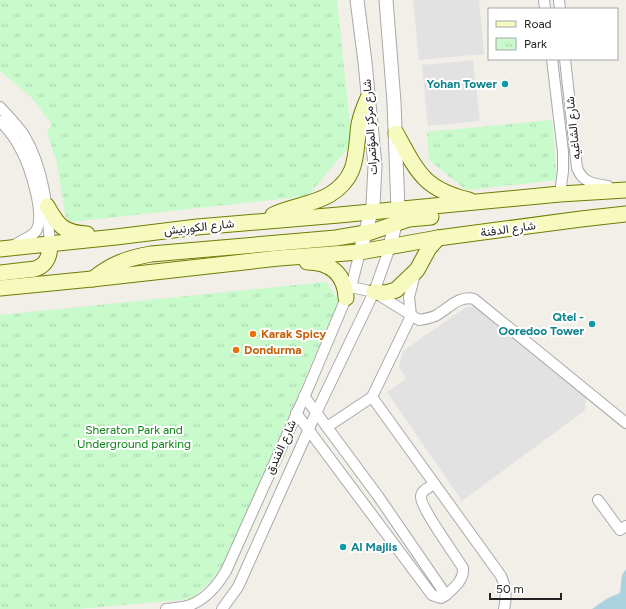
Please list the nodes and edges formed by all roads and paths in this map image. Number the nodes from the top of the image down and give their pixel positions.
1 (357, 0) edge
2 (386, 0) edge
3 (552, 60) edge
4 (565, 60) edge
5 (368, 98) junction
6 (0, 107) edge
7 (0, 121) edge
8 (396, 133) junction
9 (624, 191) edge
10 (560, 194) junction
11 (481, 202) junction
12 (47, 206) junction
13 (371, 212) junction
14 (626, 214) edge
15 (397, 217) junction
16 (262, 221) junction
17 (366, 233) junction
18 (116, 237) junction
19 (438, 238) junction
20 (50, 244) junction
21 (390, 247) junction
22 (6, 249) edge
23 (360, 252) junction
24 (279, 258) junction
25 (415, 272) junction
26 (0, 273) edge
27 (92, 279) junction
28 (0, 288) edge
29 (349, 292) junction
30 (374, 292) junction
31 (411, 316) junction
32 (304, 396) junction
33 (372, 397) junction
34 (296, 413) junction
35 (316, 413) junction
36 (626, 423) edge
37 (327, 427) junction
38 (309, 430) junction
39 (434, 484) junction
40 (598, 500) dead end
41 (626, 526) edge
42 (446, 595) junction
43 (166, 609) edge
44 (222, 609) edge
45 (504, 609) edge

1 - 5 street, شارع مركز المؤتمرات
2 - 8 street, شارع مركز المؤتمرات
3 - 10 street, شارع الشاغيه
4 - 9 street, شارع الشاغيه
5 - 13 street, شارع مركز المؤتمرات
5 - 16 main road
6 - 12 street
7 - 22 street
8 - 11 main road
8 - 15 street, شارع مركز المؤتمرات
9 - 10 main road
9 - 15 main road
10 - 11 main road
11 - 15 main road
12 - 18 main road
12 - 20 street
13 - 15 main road, شارع الكورنيش
13 - 16 main road, شارع الكورنيش
13 - 17 street, شارع مركز المؤتمرات
14 - 19 main road, شارع الدفنة
15 - 17 main road
15 - 21 street, شارع مركز المؤتمرات
16 - 18 main road, شارع الكورنيش
17 - 23 street, شارع مركز المؤتمرات
17 - 27 main road
18 - 20 main road, شارع الكورنيش
19 - 21 main road, شارع الدفنة
19 - 25 main road
20 - 22 main road, شارع الكورنيش
20 - 26 main road
21 - 23 main road
21 - 30 street, شارع الفندق
23 - 24 main road
23 - 29 street, شارع الفندق
24 - 27 main road
24 - 29 main road
25 - 30 main road
25 - 31 street
27 - 28 main road
29 - 30 street
29 - 32 street, شارع الفندق
30 - 31 street
30 - 35 street, شارع الفندق
31 - 33 street
31 - 36 street
32 - 34 street, شارع الفندق
32 - 35 street
33 - 37 street
33 - 39 street
34 - 38 street
34 - 43 street, شارع الفندق
35 - 37 street
35 - 38 street, شارع الفندق
37 - 42 street
38 - 42 street
38 - 44 street, شارع الفندق
39 - 42 street
39 - 45 street
40 - 41 street

